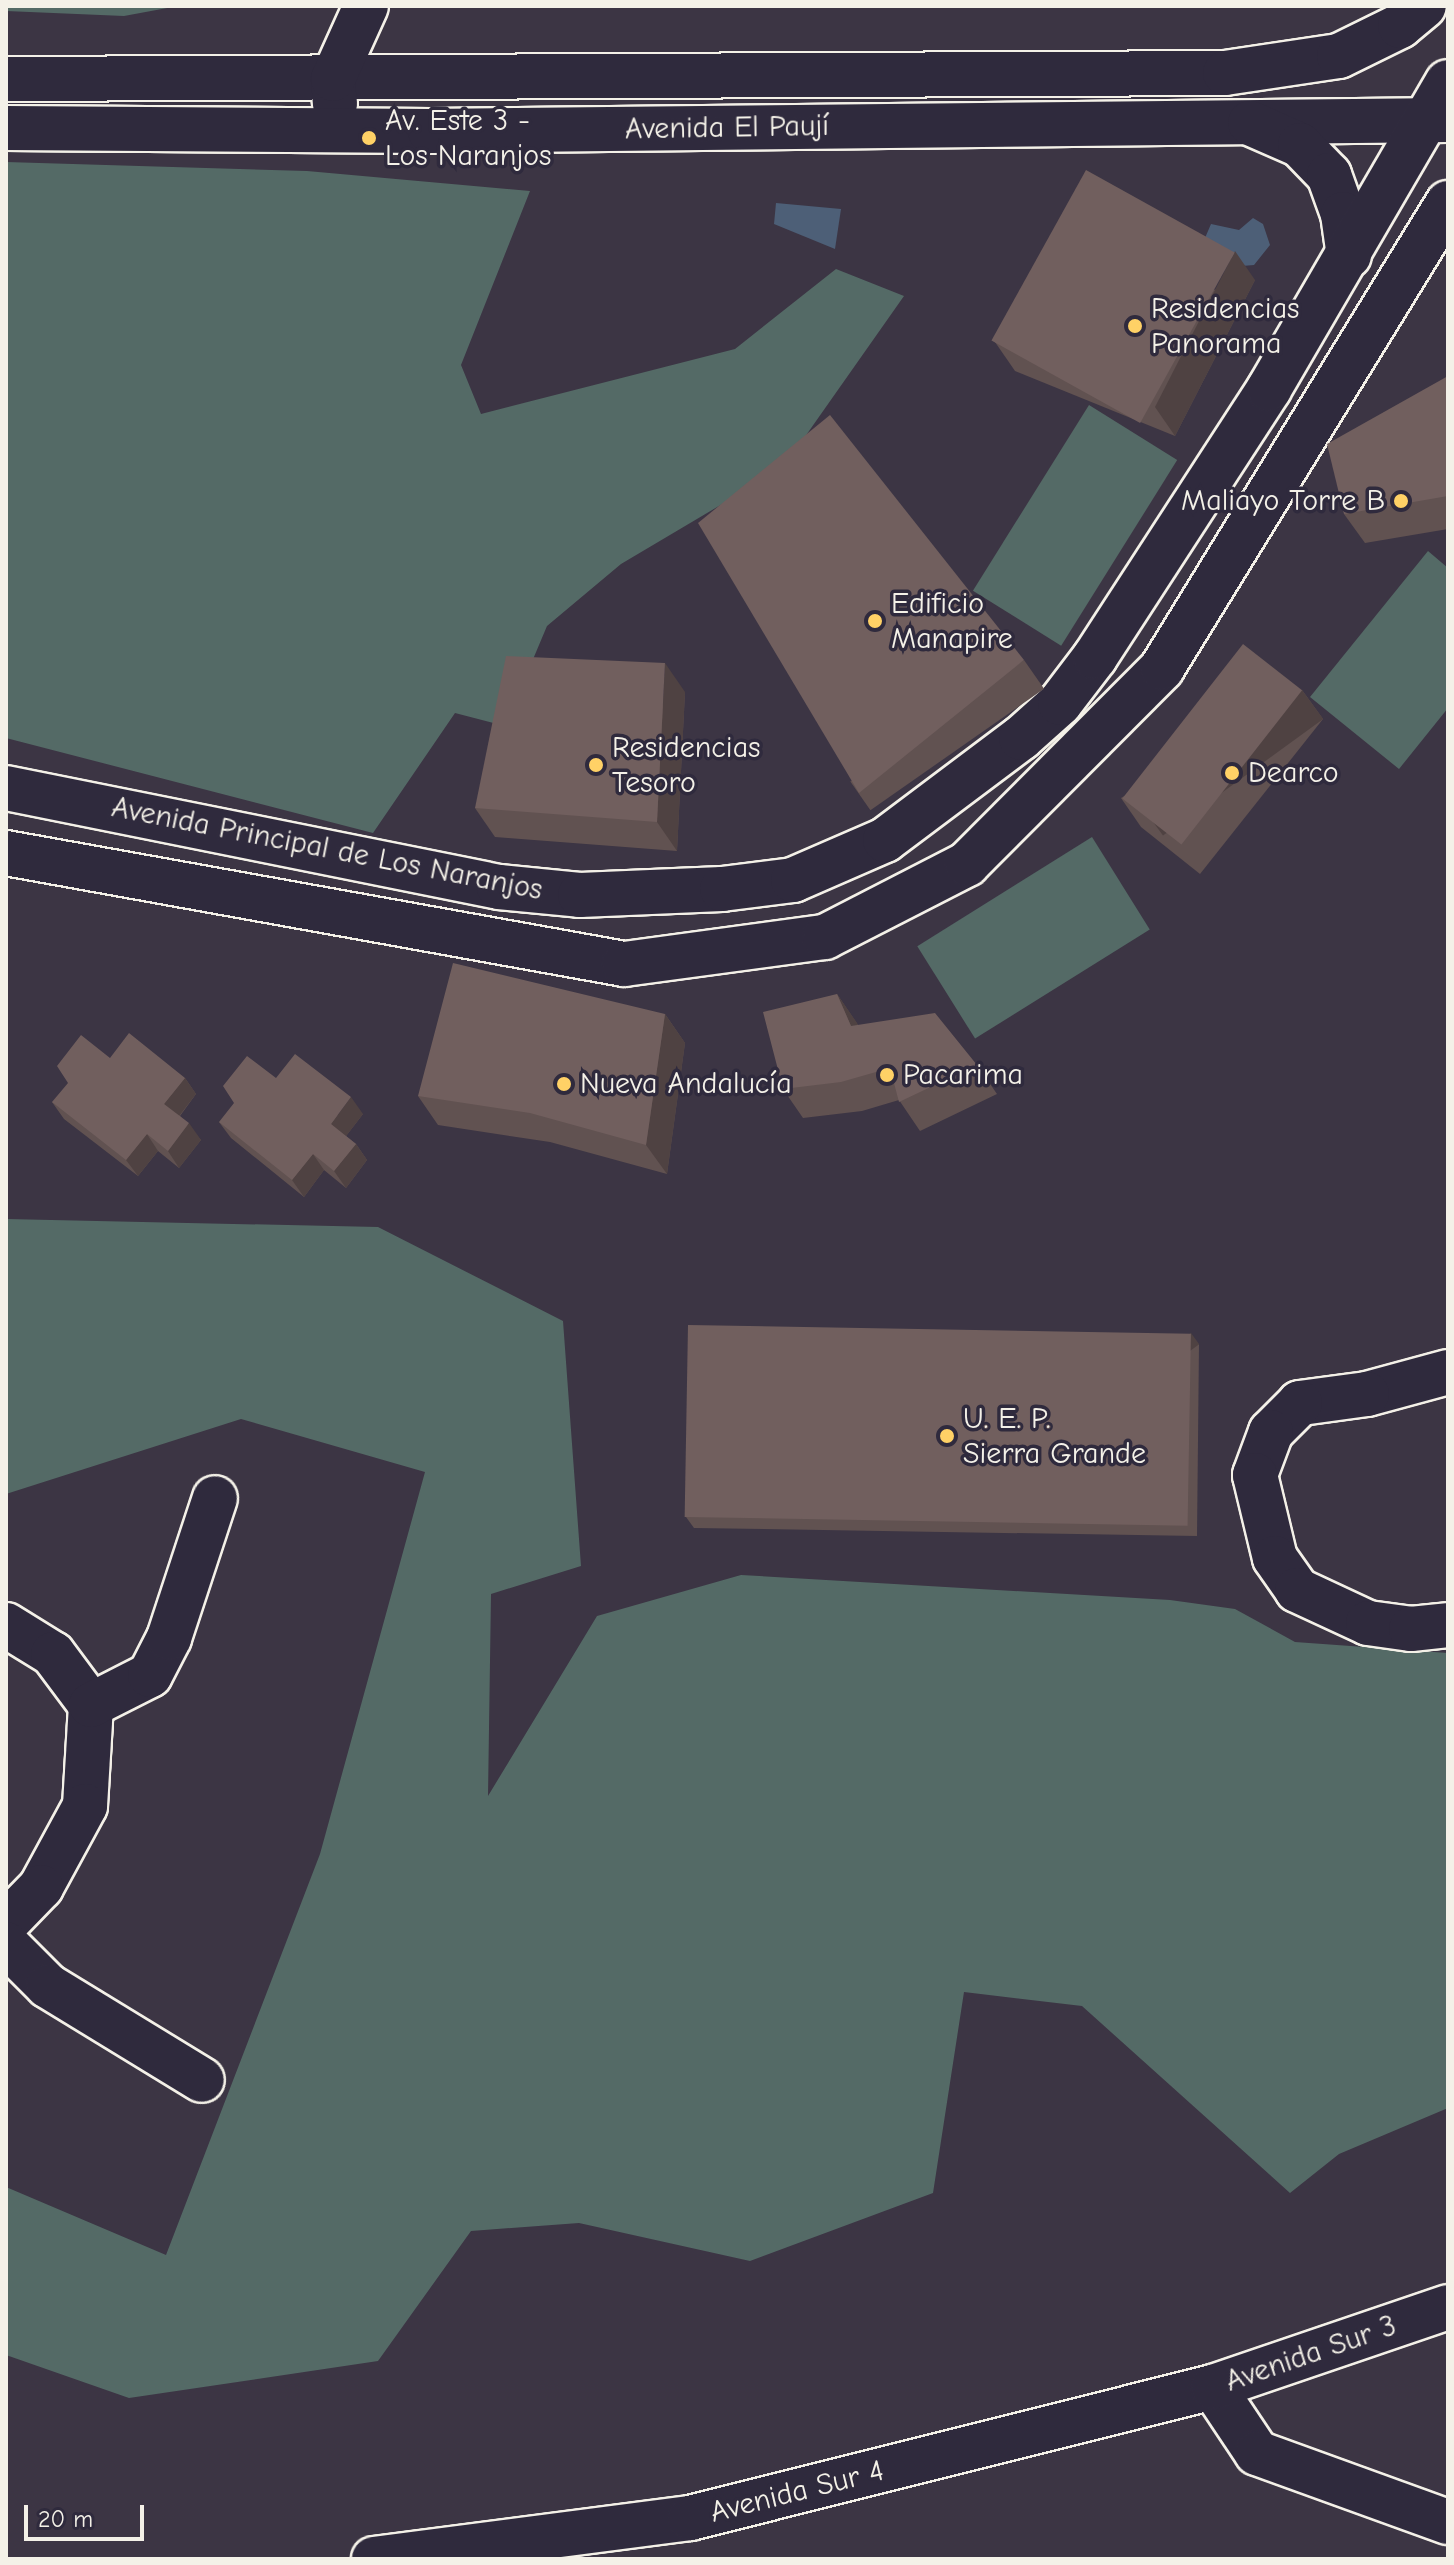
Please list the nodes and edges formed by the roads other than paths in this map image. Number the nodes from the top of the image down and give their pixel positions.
1 (366, 6) edge
2 (1424, 6) edge
3 (6, 79) edge
4 (333, 79) junction
5 (1448, 82) edge
6 (1437, 120) edge
7 (1250, 123) junction
8 (337, 126) junction
9 (6, 128) edge
10 (1448, 203) edge
11 (1349, 256) junction
12 (6, 788) edge
13 (6, 853) edge
14 (1448, 1372) edge
15 (215, 1498) dead end
16 (6, 1625) edge
17 (1448, 1625) edge
18 (91, 1705) junction
19 (6, 1923) edge
20 (6, 1944) edge
21 (202, 2080) dead end
22 (1448, 2307) edge
23 (1213, 2387) junction
24 (1448, 2522) edge
25 (374, 2559) edge

1 - 4 street
2 - 4 street, Avenida El Paují
3 - 4 street, Avenida El Paují
4 - 8 street
5 - 6 street, Avenida Principal de Los Naranjos
6 - 7 street, Avenida El Paují
6 - 11 street, Avenida Principal de Los Naranjos
7 - 8 street, Avenida El Paují
7 - 11 street
8 - 9 street, Avenida El Paují
10 - 13 street, Avenida Principal de Los Naranjos
11 - 12 street, Avenida Principal de Los Naranjos
14 - 17 street
15 - 18 street
16 - 18 street
18 - 19 street
20 - 21 street
22 - 23 street, Avenida Sur 3
23 - 24 street, Avenida Sur 3
23 - 25 street, Avenida Sur 4

